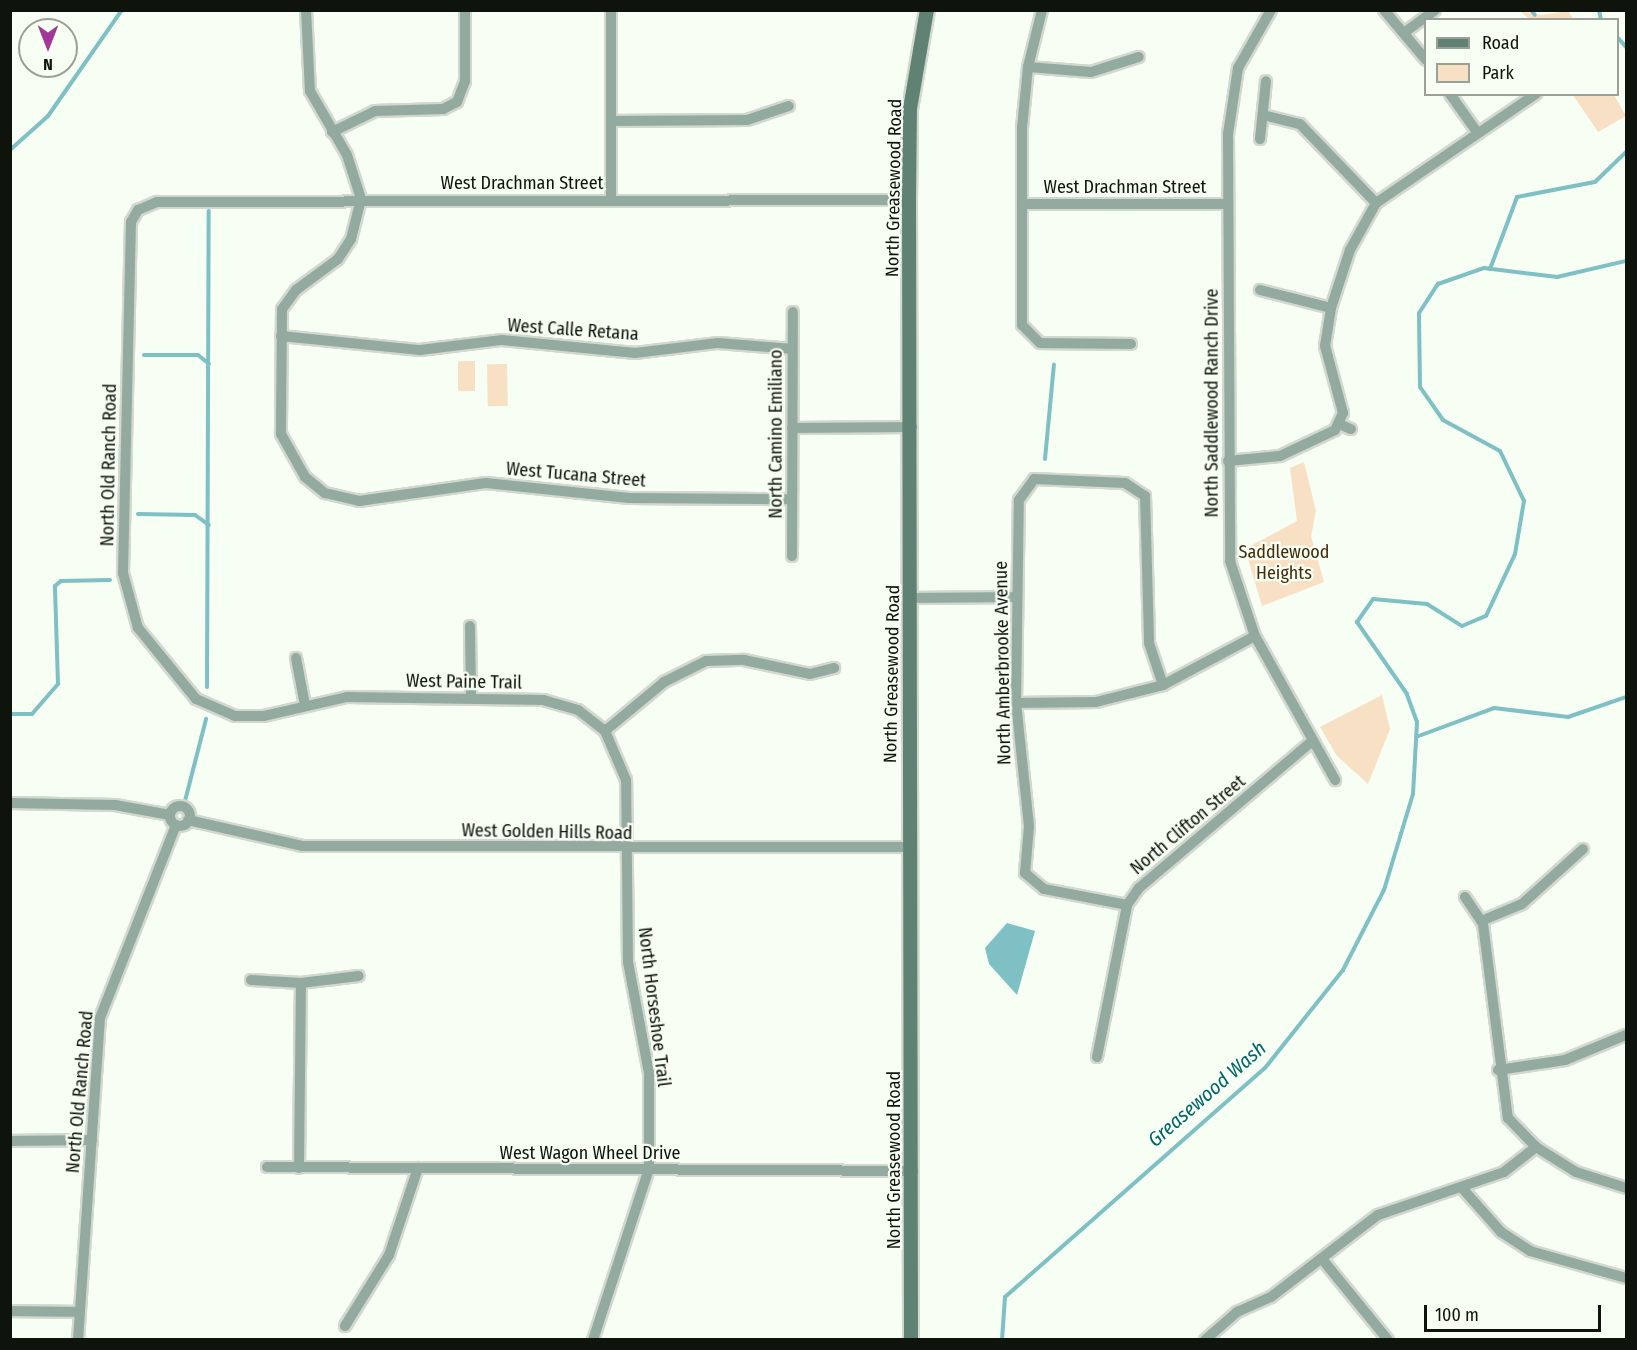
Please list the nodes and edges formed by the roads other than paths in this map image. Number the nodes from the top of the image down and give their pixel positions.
1 (306, 10) edge
2 (465, 10) edge
3 (611, 10) edge
4 (927, 10) edge
5 (1042, 10) edge
6 (1271, 10) edge
7 (1384, 10) edge
8 (1424, 18) edge
9 (1406, 32) junction
10 (1139, 57) dead end
11 (1424, 59) edge
12 (1028, 67) junction
13 (1266, 81) dead end
14 (1451, 96) edge
15 (1533, 96) edge
16 (789, 106) dead end
17 (1263, 115) junction
18 (611, 121) junction
19 (332, 132) junction
20 (1477, 132) junction
21 (1260, 139) dead end
22 (361, 200) junction
23 (611, 200) junction
24 (909, 200) junction
25 (1376, 203) junction
26 (1022, 204) junction
27 (1228, 204) junction
28 (138, 210) joint
29 (1260, 290) dead end
30 (1331, 308) junction
31 (793, 312) dead end
32 (281, 336) junction
33 (1131, 344) dead end
34 (792, 349) junction
35 (1339, 424) junction
36 (912, 427) junction
37 (792, 428) junction
38 (1351, 429) dead end
39 (1228, 461) junction
40 (792, 499) junction
41 (792, 556) dead end
42 (1017, 597) junction
43 (912, 598) junction
44 (470, 626) dead end
45 (1255, 636) junction
46 (296, 658) dead end
47 (834, 668) dead end
48 (1162, 685) junction
49 (471, 698) junction
50 (196, 699) joint
51 (1016, 703) junction
52 (305, 705) junction
53 (605, 731) junction
54 (1310, 742) junction
55 (1335, 780) dead end
56 (10, 803) edge
57 (170, 815) junction
58 (188, 820) junction
59 (176, 825) junction
60 (908, 846) junction
61 (1583, 849) dead end
62 (626, 850) junction
63 (1465, 897) dead end
64 (1127, 905) junction
65 (1481, 921) junction
66 (359, 976) dead end
67 (251, 980) dead end
68 (301, 983) junction
69 (1626, 1035) edge
70 (1097, 1057) dead end
71 (1498, 1070) junction
72 (92, 1140) junction
73 (10, 1141) edge
74 (1536, 1147) junction
75 (267, 1167) dead end
76 (299, 1168) junction
77 (418, 1168) junction
78 (649, 1169) junction
79 (913, 1171) junction
80 (1462, 1188) junction
81 (1626, 1188) edge
82 (1322, 1258) junction
83 (1626, 1278) edge
84 (10, 1311) edge
85 (80, 1312) junction
86 (345, 1326) dead end
87 (78, 1340) edge
88 (593, 1340) edge
89 (911, 1340) edge
90 (1204, 1340) edge
91 (1388, 1340) edge

1 - 19 street
2 - 19 street
3 - 18 street
4 - 24 street, North Greasewood Road
5 - 12 street
6 - 27 street, North Saddlewood Ranch Drive
7 - 9 street
8 - 9 street
9 - 11 street
10 - 12 street
12 - 26 street
13 - 17 street
14 - 20 street
15 - 20 street
16 - 18 street
17 - 21 street
17 - 25 street
18 - 23 street
19 - 22 street
20 - 25 street
22 - 23 street, West Drachman Street
22 - 28 street, West Drachman Street
22 - 32 street
23 - 24 street, West Drachman Street
24 - 36 street, North Greasewood Road
25 - 30 street
26 - 27 street, West Drachman Street
26 - 33 street
27 - 39 street, North Saddlewood Ranch Drive
28 - 50 street, North Old Ranch Road
29 - 30 street
30 - 35 street
31 - 34 street, North Camino Emiliano
32 - 34 street, West Calle Retana
32 - 40 street, West Tucana Street
34 - 37 street, North Camino Emiliano
35 - 38 street
35 - 39 street
36 - 37 street
36 - 43 street, North Greasewood Road
37 - 40 street, North Camino Emiliano
39 - 45 street, North Saddlewood Ranch Drive
40 - 41 street, North Camino Emiliano
42 - 43 street
42 - 48 street, North Amberbrooke Avenue
42 - 51 street, North Amberbrooke Avenue
43 - 60 street, North Greasewood Road
44 - 49 street
45 - 48 street
45 - 54 street, North Saddlewood Ranch Drive
46 - 52 street
47 - 53 street
48 - 51 street
49 - 52 street, West Paine Trail
49 - 53 street, West Paine Trail
50 - 52 street, West Paine Trail
51 - 64 street, North Amberbrooke Avenue
53 - 62 street, West Paine Trail
54 - 55 street, North Saddlewood Ranch Drive
54 - 64 street, North Clifton Street
56 - 57 street
57 - 58 street, West Golden Hills Road
57 - 59 street
58 - 59 street
58 - 62 street, West Golden Hills Road
59 - 72 street, North Old Ranch Road
60 - 62 street, West Golden Hills Road
60 - 79 street, North Greasewood Road
61 - 65 street
62 - 78 street, North Horseshoe Trail
63 - 65 street
64 - 70 street, North Clifton Street
65 - 71 street
66 - 68 street
67 - 68 street
68 - 76 street
69 - 71 street
71 - 74 street
72 - 73 street
72 - 85 street, North Old Ranch Road
74 - 80 street
74 - 81 street
75 - 76 street, West Wagon Wheel Drive
76 - 77 street, West Wagon Wheel Drive
77 - 78 street, West Wagon Wheel Drive
77 - 86 street
78 - 79 street, West Wagon Wheel Drive
78 - 88 street, North Horseshoe Trail
79 - 89 street, North Greasewood Road
80 - 82 street
80 - 83 street
82 - 90 street
82 - 91 street
84 - 85 street
85 - 87 street, North Old Ranch Road

